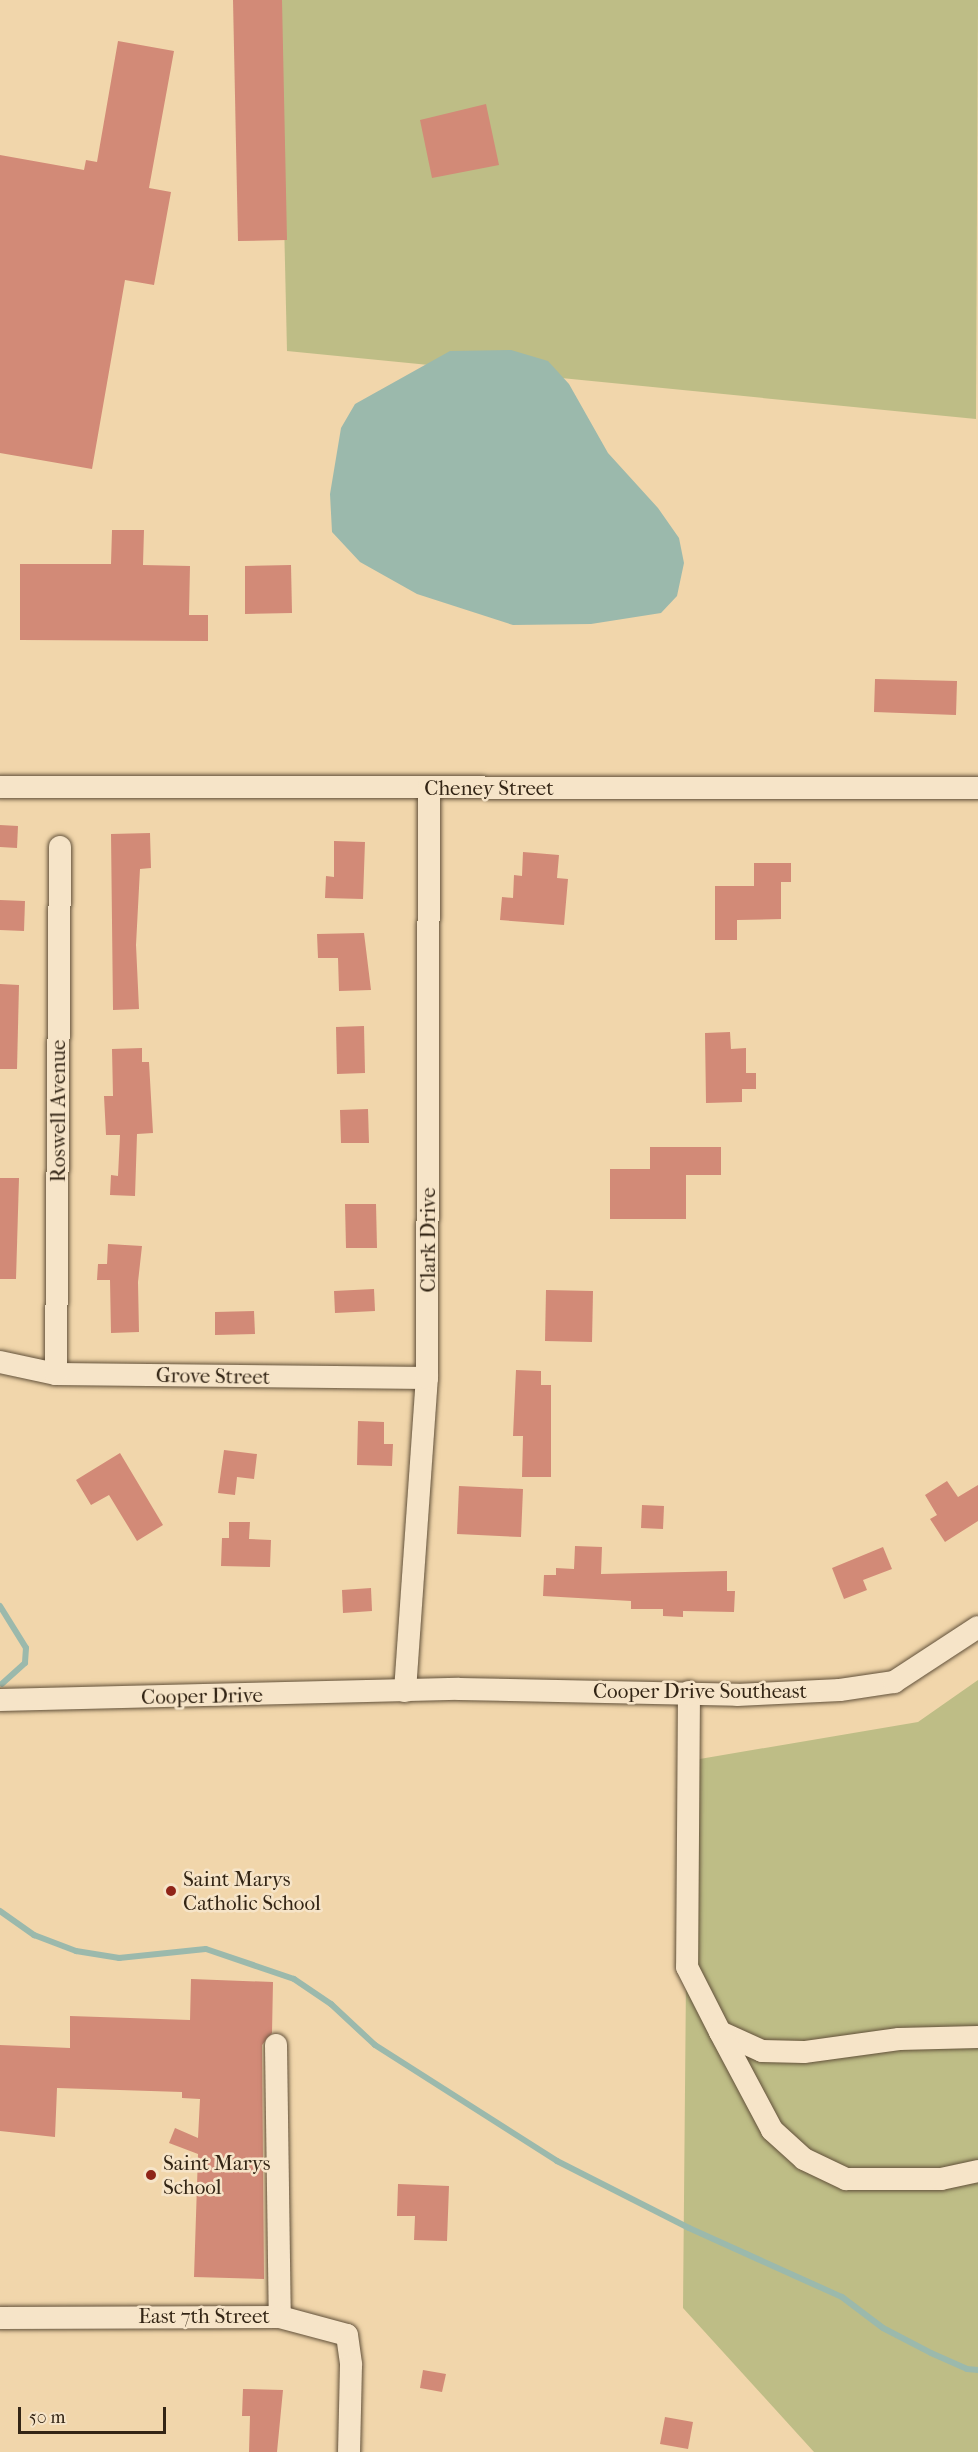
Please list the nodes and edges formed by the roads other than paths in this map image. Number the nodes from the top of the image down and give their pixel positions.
1 (0, 787) edge
2 (429, 788) junction
3 (978, 788) edge
4 (60, 847) dead end
5 (0, 1362) edge
6 (56, 1374) junction
7 (427, 1378) junction
8 (978, 1627) edge
9 (405, 1691) junction
10 (689, 1692) junction
11 (0, 1700) edge
12 (720, 2032) junction
13 (978, 2037) edge
14 (276, 2045) dead end
15 (978, 2171) edge
16 (280, 2317) junction
17 (0, 2318) edge
18 (349, 2452) edge

1 - 2 street, Cheney Street
2 - 3 street, Cheney Street
2 - 7 street, Clark Drive
4 - 6 street, Roswell Avenue
5 - 6 street, Grove Street
6 - 7 street, Grove Street
7 - 9 street, Clark Drive
8 - 10 street, Cooper Drive Southeast
9 - 10 street, Cooper Drive Southeast
9 - 11 street, Cooper Drive
10 - 12 street
12 - 13 street
12 - 15 street
14 - 16 street, East 7th Street
16 - 17 street, East 7th Street
16 - 18 street

